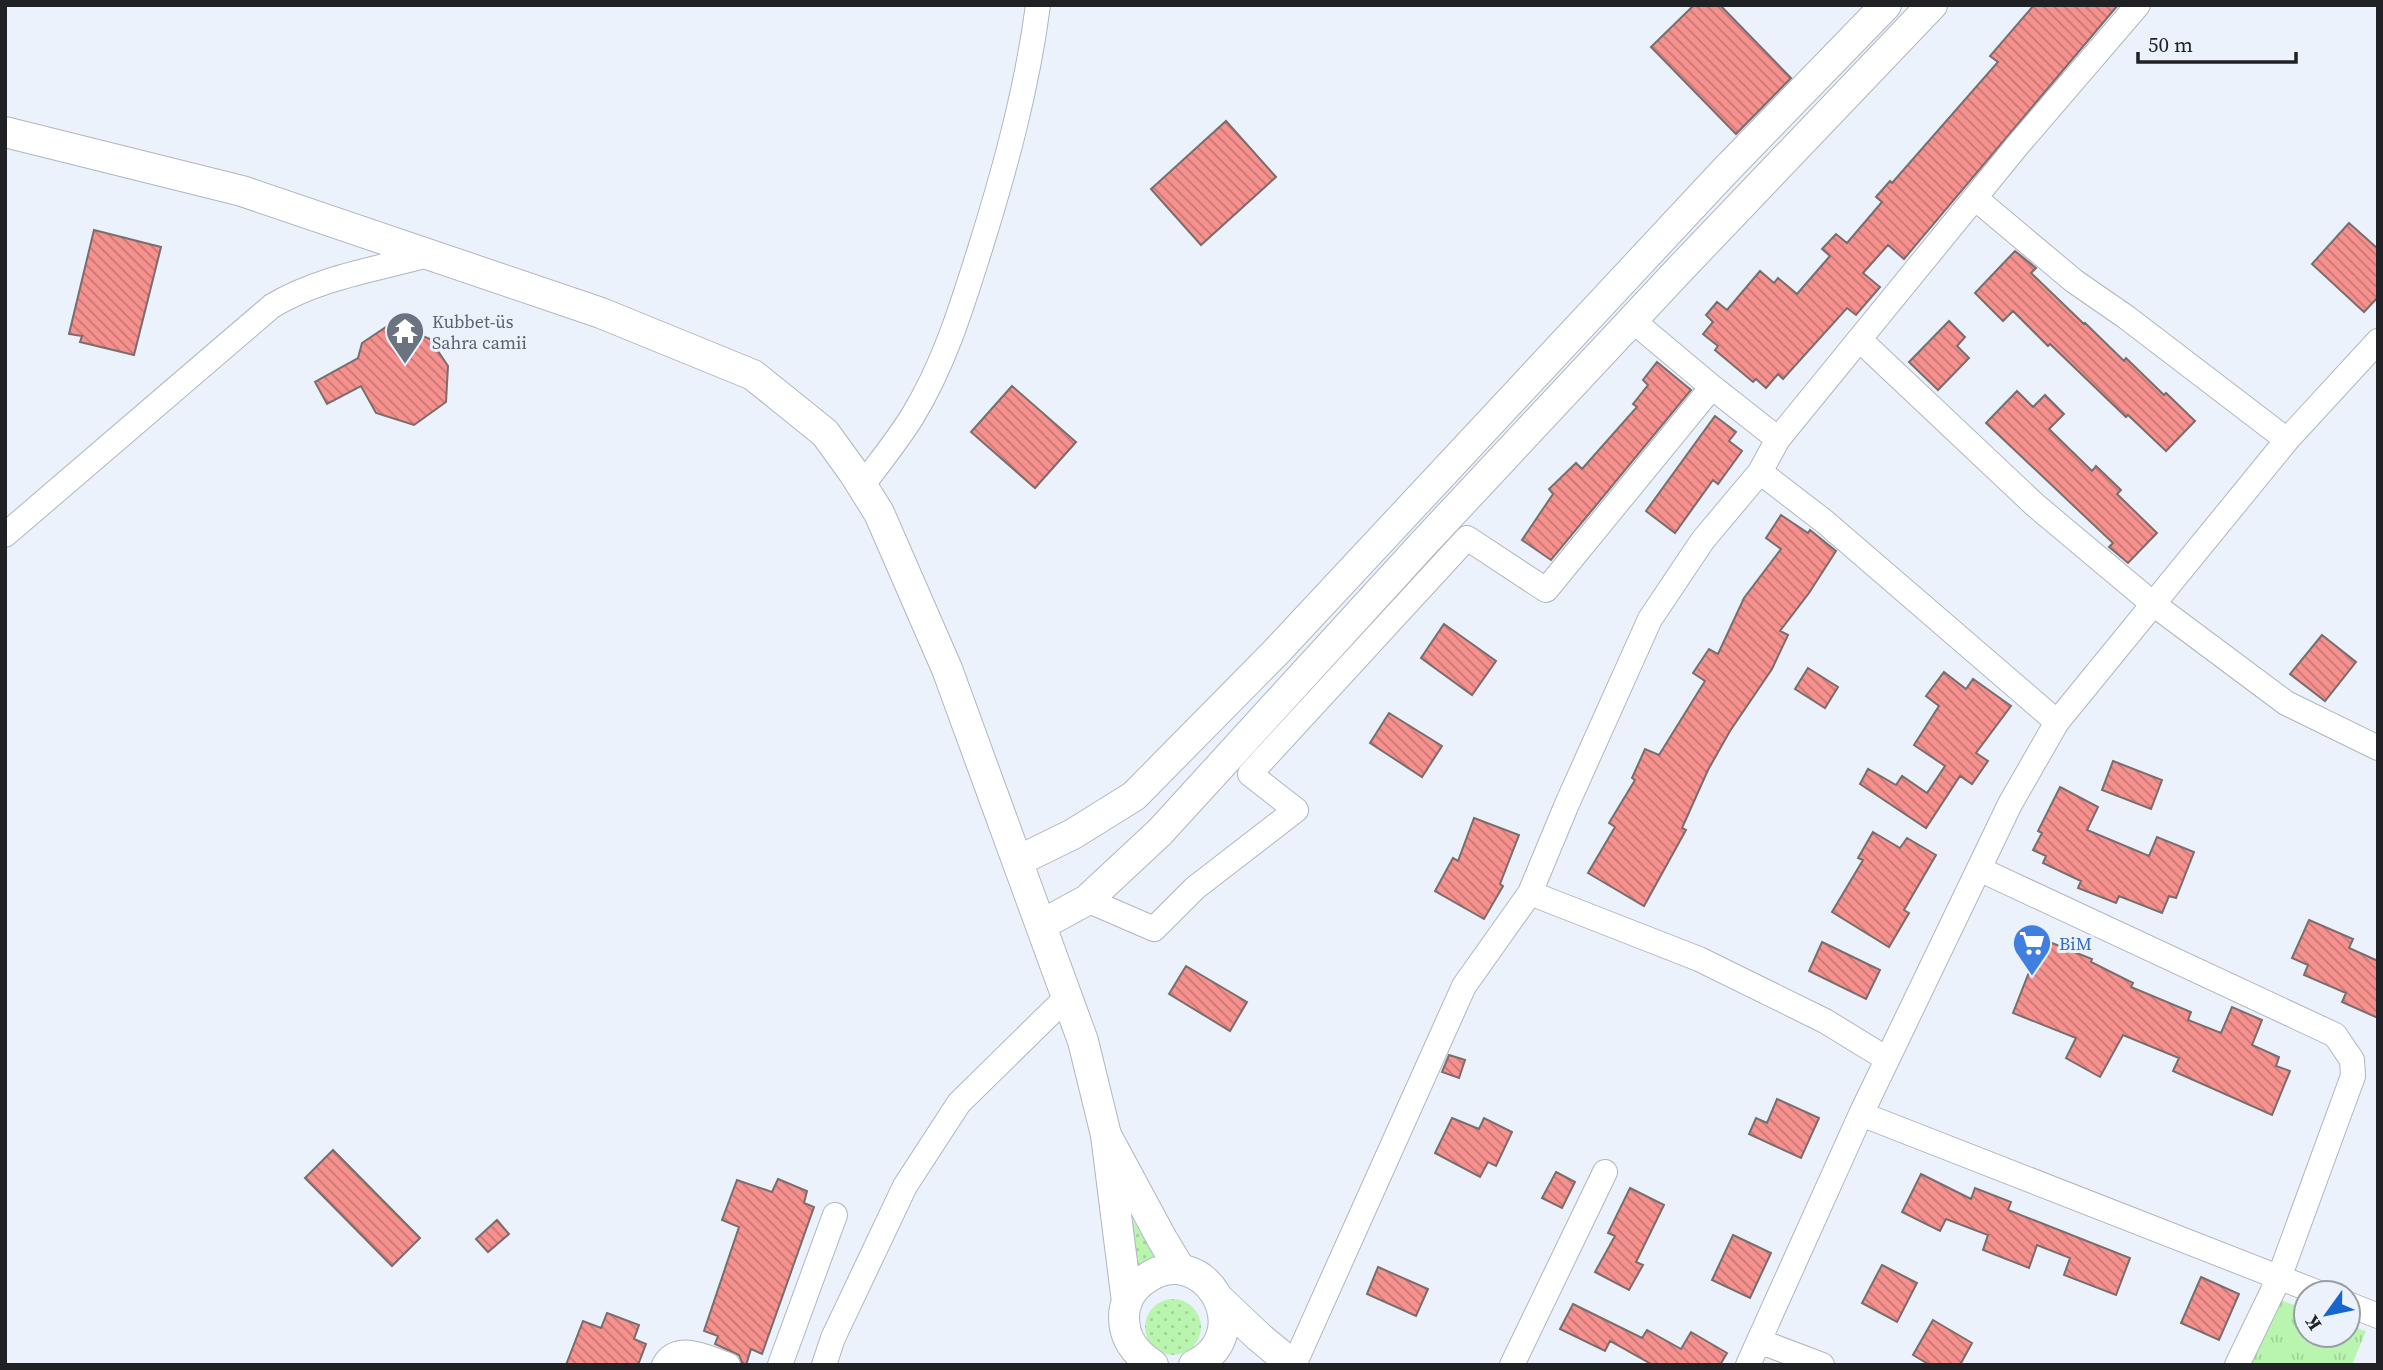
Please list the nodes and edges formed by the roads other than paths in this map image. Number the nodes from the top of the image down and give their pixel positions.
1 (1038, 5) edge
2 (1886, 5) edge
3 (1932, 5) edge
4 (2138, 5) edge
5 (5, 132) edge
6 (1975, 198) junction
7 (432, 254) junction
8 (1632, 320) junction
9 (1860, 340) junction
10 (2378, 341) edge
11 (1712, 387) junction
12 (1778, 439) junction
13 (2287, 440) junction
14 (1760, 472) junction
15 (862, 486) junction
16 (5, 535) edge
17 (2152, 603) junction
18 (2057, 722) junction
19 (2378, 748) edge
20 (1018, 861) junction
21 (1979, 869) junction
22 (1530, 893) junction
23 (1087, 900) junction
24 (1041, 925) junction
25 (1067, 997) junction
26 (1887, 1059) junction
27 (1861, 1114) junction
28 (1106, 1135) junction
29 (1605, 1172) dead end
30 (835, 1215) dead end
31 (1180, 1269) junction
32 (2279, 1278) junction
33 (2292, 1283) edge
34 (1220, 1300) junction
35 (1126, 1311) junction
36 (1759, 1341) junction
37 (1207, 1363) edge
38 (664, 1365) edge
39 (728, 1365) edge
40 (780, 1365) edge
41 (824, 1365) edge
42 (1115, 1365) edge
43 (1153, 1365) edge
44 (1294, 1365) edge
45 (1512, 1365) edge
46 (1748, 1365) edge
47 (1822, 1365) edge
48 (2236, 1365) edge

1 - 15 street
2 - 20 main road
3 - 8 main road
4 - 6 street
5 - 7 main road
6 - 9 street
6 - 13 street
7 - 15 main road
7 - 16 street
8 - 11 street
8 - 23 main road
9 - 12 street
9 - 17 street
10 - 13 street
11 - 12 street
11 - 23 street
12 - 14 street
13 - 17 street
14 - 18 street
14 - 22 street
15 - 20 main road
17 - 18 street
17 - 19 street
18 - 21 street
20 - 24 main road
21 - 26 street
21 - 32 street
22 - 26 street
22 - 44 street
23 - 24 main road
24 - 25 main road
25 - 28 main road
25 - 41 street
26 - 27 street
27 - 32 street
27 - 36 street
28 - 31 main road
28 - 35 main road
29 - 45 street
30 - 40 street
31 - 34 main road
31 - 35 main road
32 - 33 street
32 - 48 street
34 - 37 main road
34 - 44 main road
35 - 42 main road
35 - 43 main road
36 - 46 street
36 - 47 street
38 - 39 street

